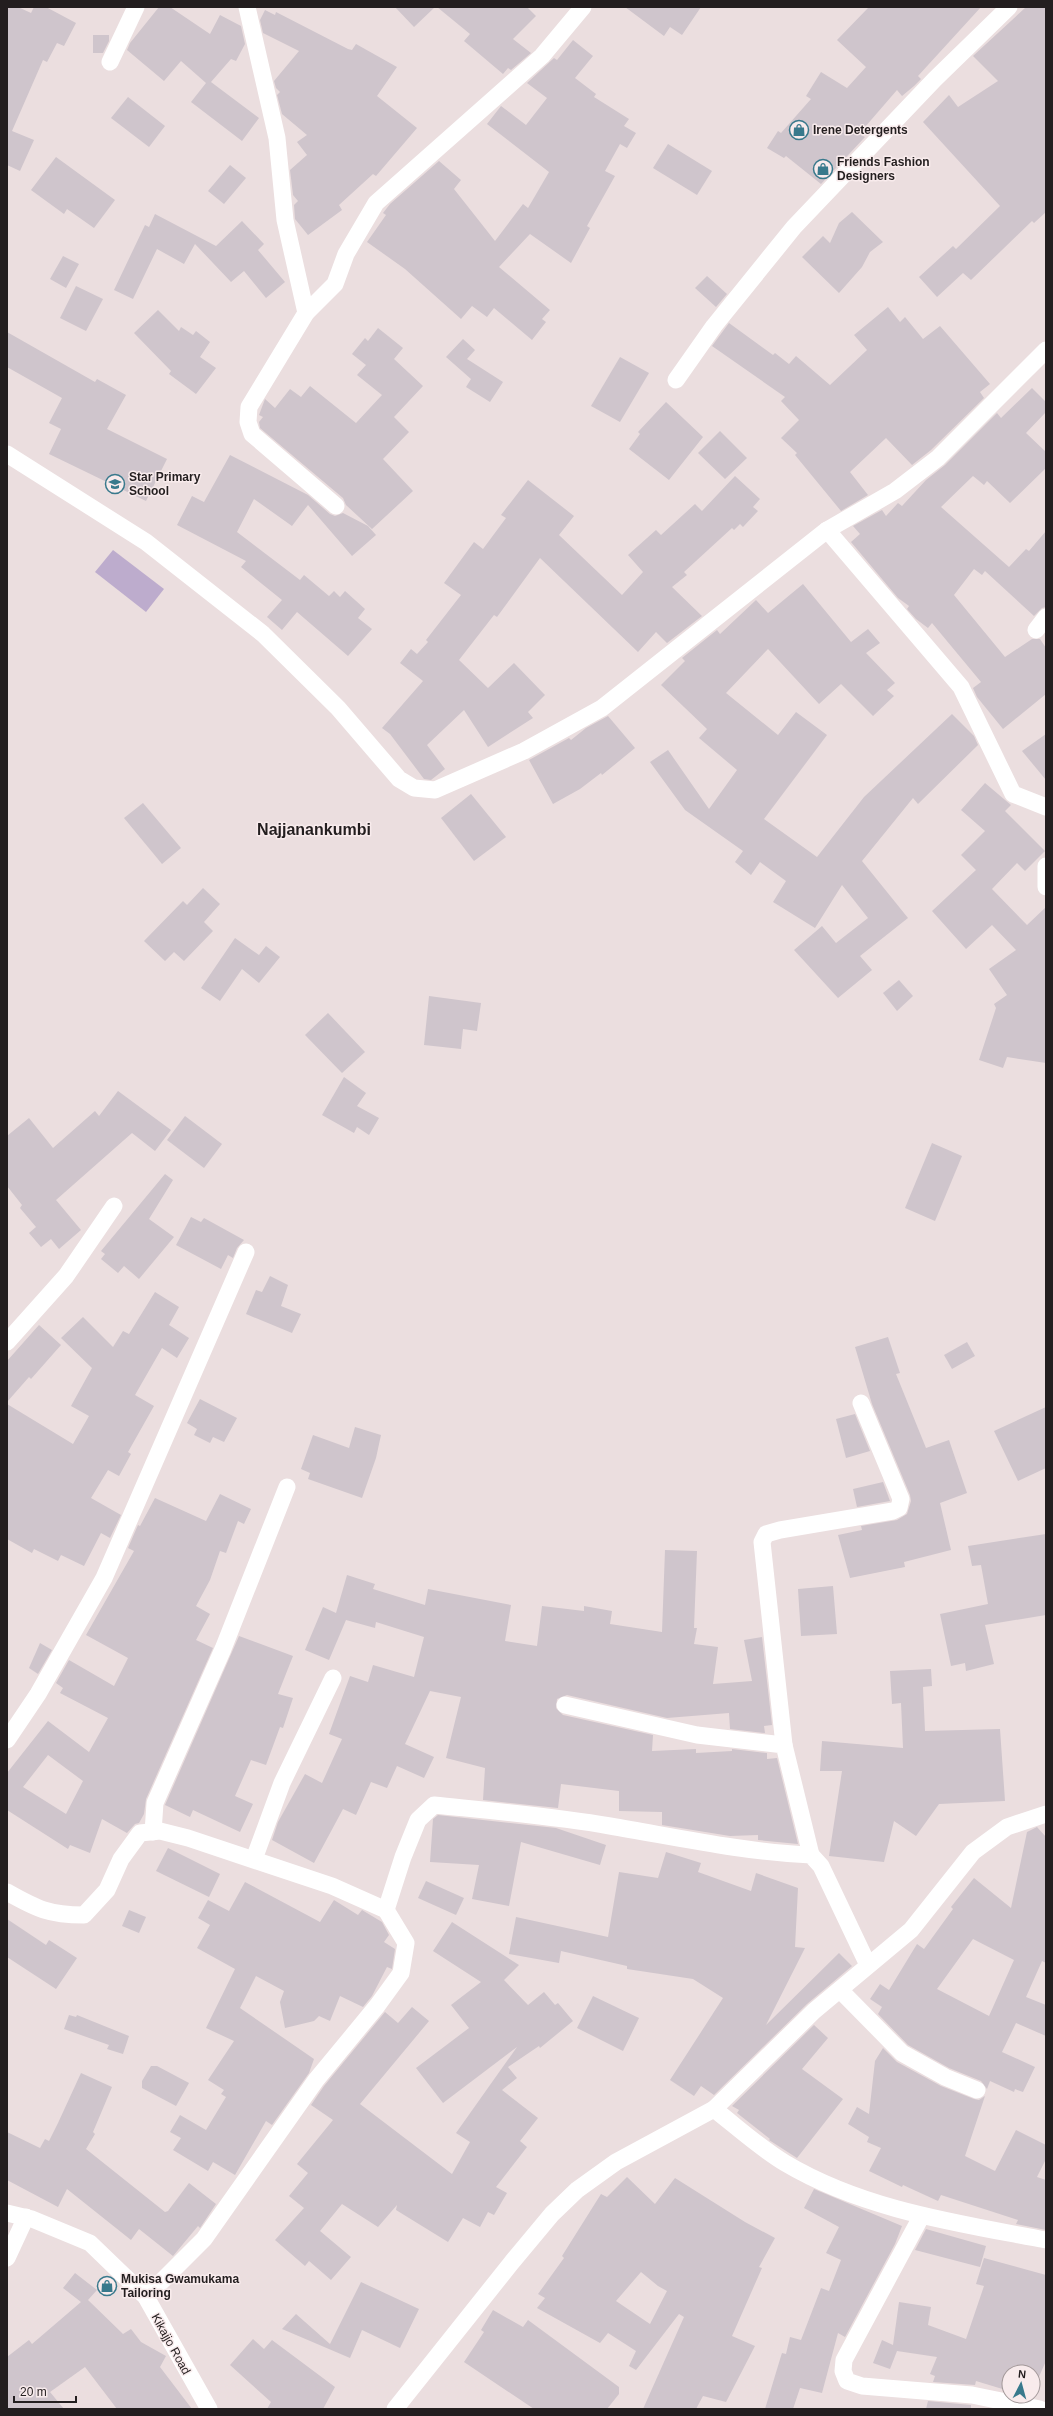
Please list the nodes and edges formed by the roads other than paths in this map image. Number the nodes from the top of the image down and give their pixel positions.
1 (136, 7) edge
2 (247, 7) edge
3 (583, 7) edge
4 (1009, 7) edge
5 (110, 62) dead end
6 (306, 314) junction
7 (1046, 350) edge
8 (676, 380) dead end
9 (7, 454) edge
10 (336, 506) dead end
11 (827, 530) junction
12 (1046, 807) edge
13 (1046, 866) edge
14 (1046, 887) edge
15 (114, 1206) dead end
16 (246, 1252) dead end
17 (7, 1342) edge
18 (862, 1403) dead end
19 (287, 1487) dead end
20 (333, 1678) dead end
21 (565, 1705) dead end
22 (7, 1740) edge
23 (784, 1745) junction
24 (1046, 1814) edge
25 (153, 1832) junction
26 (811, 1855) junction
27 (254, 1859) junction
28 (7, 1892) edge
29 (386, 1910) junction
30 (868, 1965) junction
31 (840, 1990) junction
32 (977, 2090) dead end
33 (714, 2109) junction
34 (7, 2213) edge
35 (26, 2217) junction
36 (921, 2217) junction
37 (1046, 2240) edge
38 (7, 2258) edge
39 (146, 2298) junction
40 (209, 2409) edge
41 (395, 2409) edge
42 (1040, 2409) edge

1 - 5 street
2 - 6 street
3 - 6 street
4 - 8 street
6 - 10 street
7 - 11 street
9 - 11 street
11 - 12 street
13 - 14 street
15 - 17 street
16 - 22 street
18 - 23 street
19 - 25 street
20 - 27 street
21 - 23 street
23 - 26 street
24 - 30 street
25 - 27 street
25 - 28 street
26 - 29 street
26 - 30 street
27 - 29 street
29 - 39 street
30 - 31 street
31 - 32 street
31 - 33 street
33 - 36 street
33 - 41 street
34 - 35 street, Kikajjo Road
35 - 38 street
35 - 39 street, Kikajjo Road
36 - 37 street
36 - 42 street
39 - 40 street, Kikajjo Road

